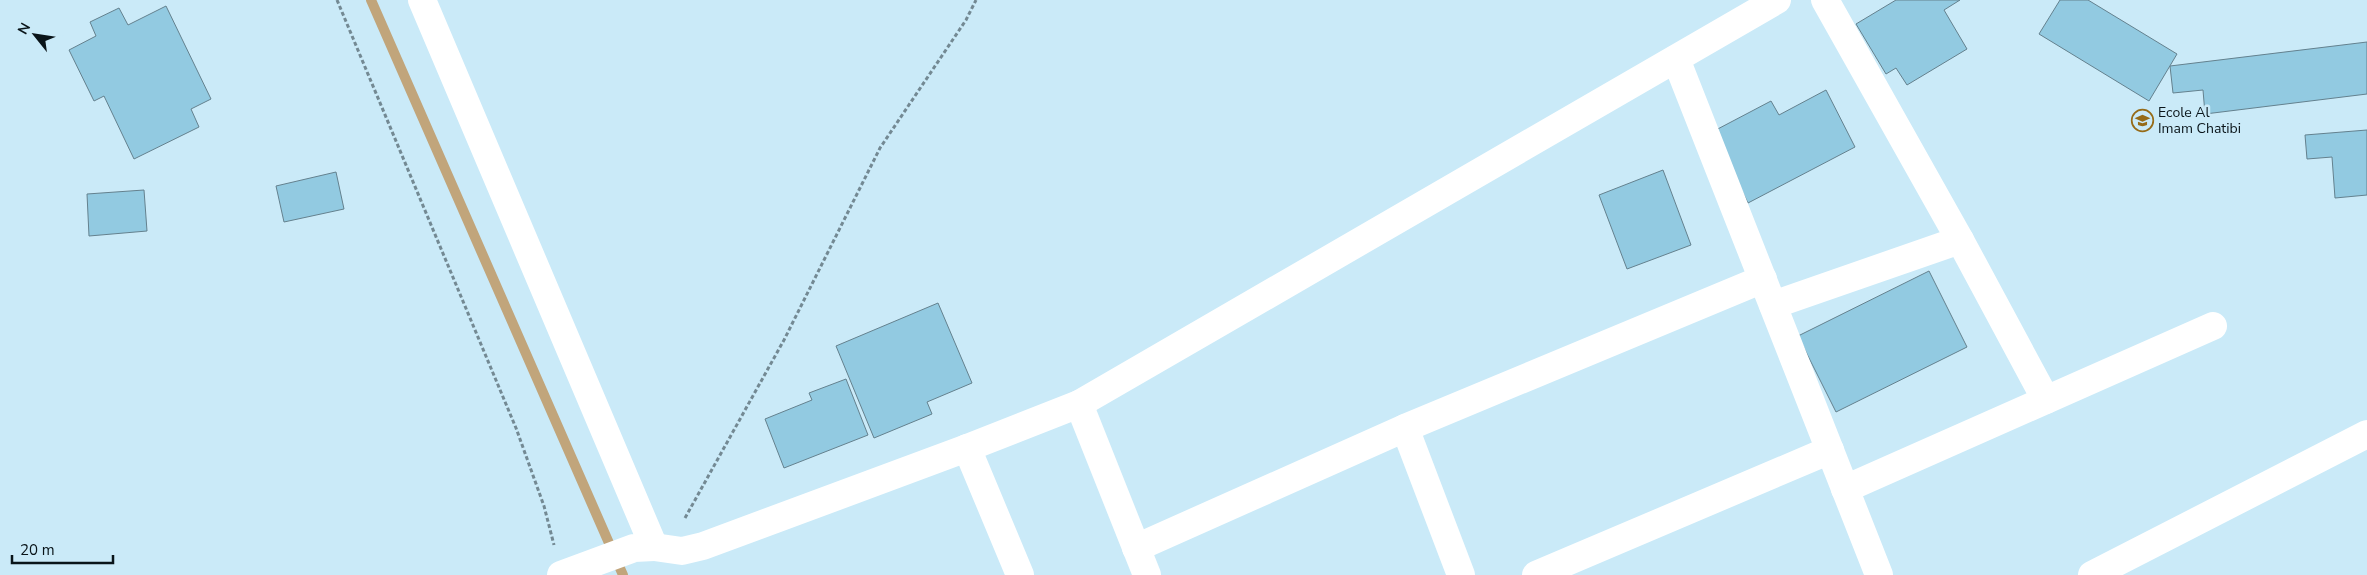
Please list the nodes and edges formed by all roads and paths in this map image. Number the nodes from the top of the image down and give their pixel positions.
1 (337, 0) edge
2 (422, 0) edge
3 (976, 0) edge
4 (1777, 0) edge
5 (1825, 0) edge
6 (1676, 59) junction
7 (1960, 240) junction
8 (1763, 278) junction
9 (1773, 305) junction
10 (2214, 326) dead end
11 (2046, 400) junction
12 (1079, 404) junction
13 (1405, 428) junction
14 (2367, 434) edge
15 (967, 448) junction
16 (1830, 450) junction
17 (1846, 489) junction
18 (652, 548) junction
19 (1136, 548) junction
20 (564, 574) edge
21 (1020, 575) edge
22 (1147, 575) edge
23 (1461, 575) edge
24 (1536, 575) edge
25 (1879, 575) edge
26 (2092, 575) edge

1 - 20 path
2 - 18 street
3 - 18 path
4 - 6 street
5 - 7 street
6 - 8 street
6 - 12 street
7 - 9 street
7 - 11 street
8 - 9 street
8 - 13 street
9 - 16 street
10 - 11 street
11 - 17 street
12 - 15 street
12 - 19 street
13 - 19 street
13 - 23 street
14 - 26 street
15 - 18 street
15 - 21 street
16 - 17 street
16 - 24 street
17 - 25 street
18 - 20 street
19 - 22 street

